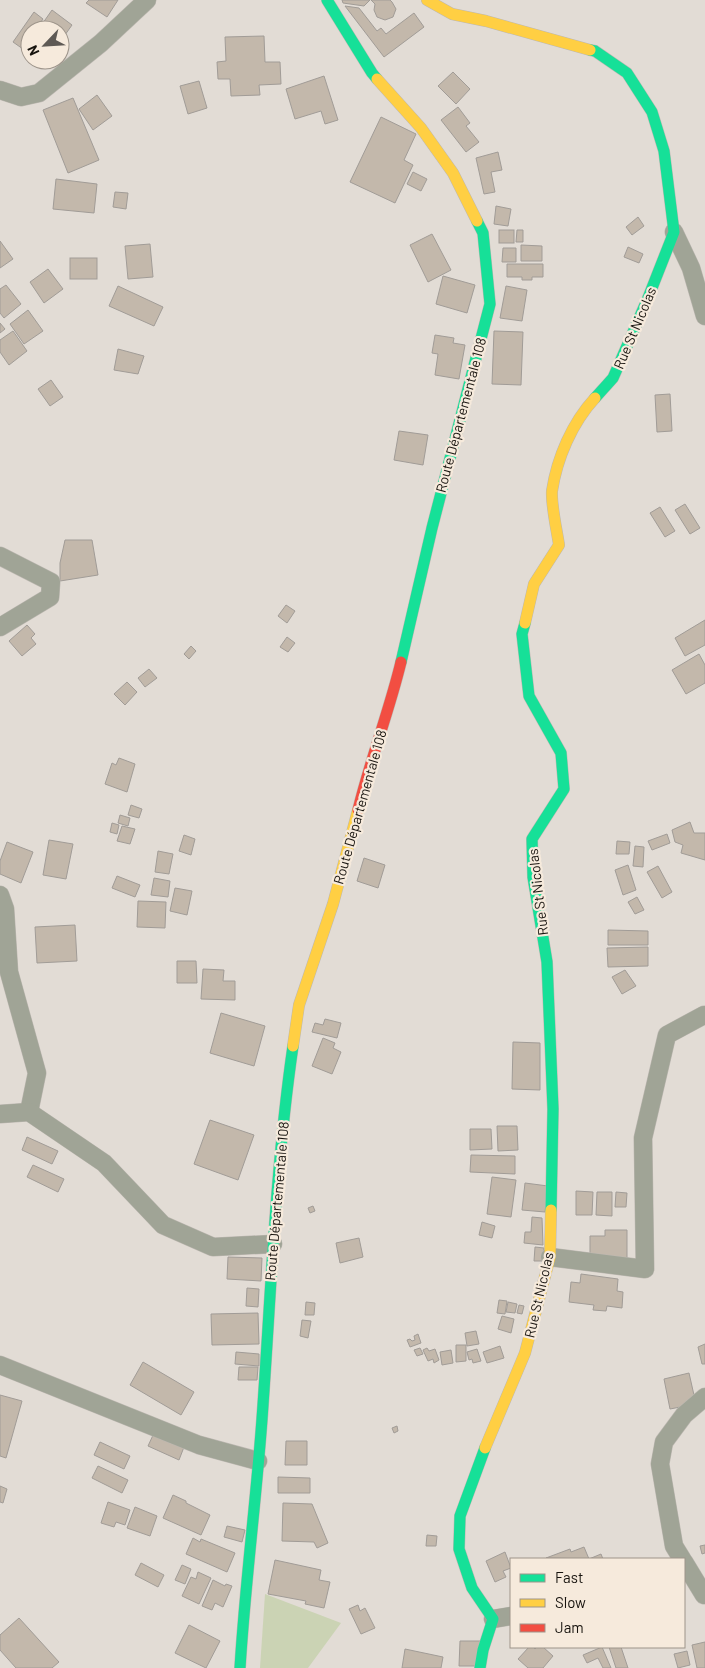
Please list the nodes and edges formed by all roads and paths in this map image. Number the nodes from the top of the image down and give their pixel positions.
1 (147, 0) edge
2 (327, 0) edge
3 (427, 0) edge
4 (0, 90) edge
5 (674, 232) junction
6 (705, 316) edge
7 (0, 556) edge
8 (0, 627) edge
9 (0, 895) edge
10 (704, 1015) edge
11 (29, 1112) junction
12 (0, 1114) edge
13 (273, 1244) junction
14 (550, 1257) junction
15 (0, 1365) edge
16 (705, 1397) edge
17 (258, 1461) junction
18 (682, 1558) edge
19 (685, 1563) edge
20 (685, 1592) edge
21 (705, 1596) edge
22 (510, 1616) edge
23 (493, 1619) junction
24 (240, 1668) edge
25 (480, 1668) edge

1 - 4 street
2 - 13 street, Route Départementale 108
3 - 5 street, Rue St Nicolas
5 - 6 street
5 - 14 street, Rue St Nicolas
7 - 8 street
9 - 11 street
10 - 14 street
11 - 12 street
11 - 13 street
13 - 17 street, Route Départementale 108
14 - 23 street, Rue St Nicolas
15 - 17 street
16 - 18 street
17 - 24 street, Route Départementale 108
19 - 21 street
20 - 21 street
22 - 23 street
23 - 25 street

